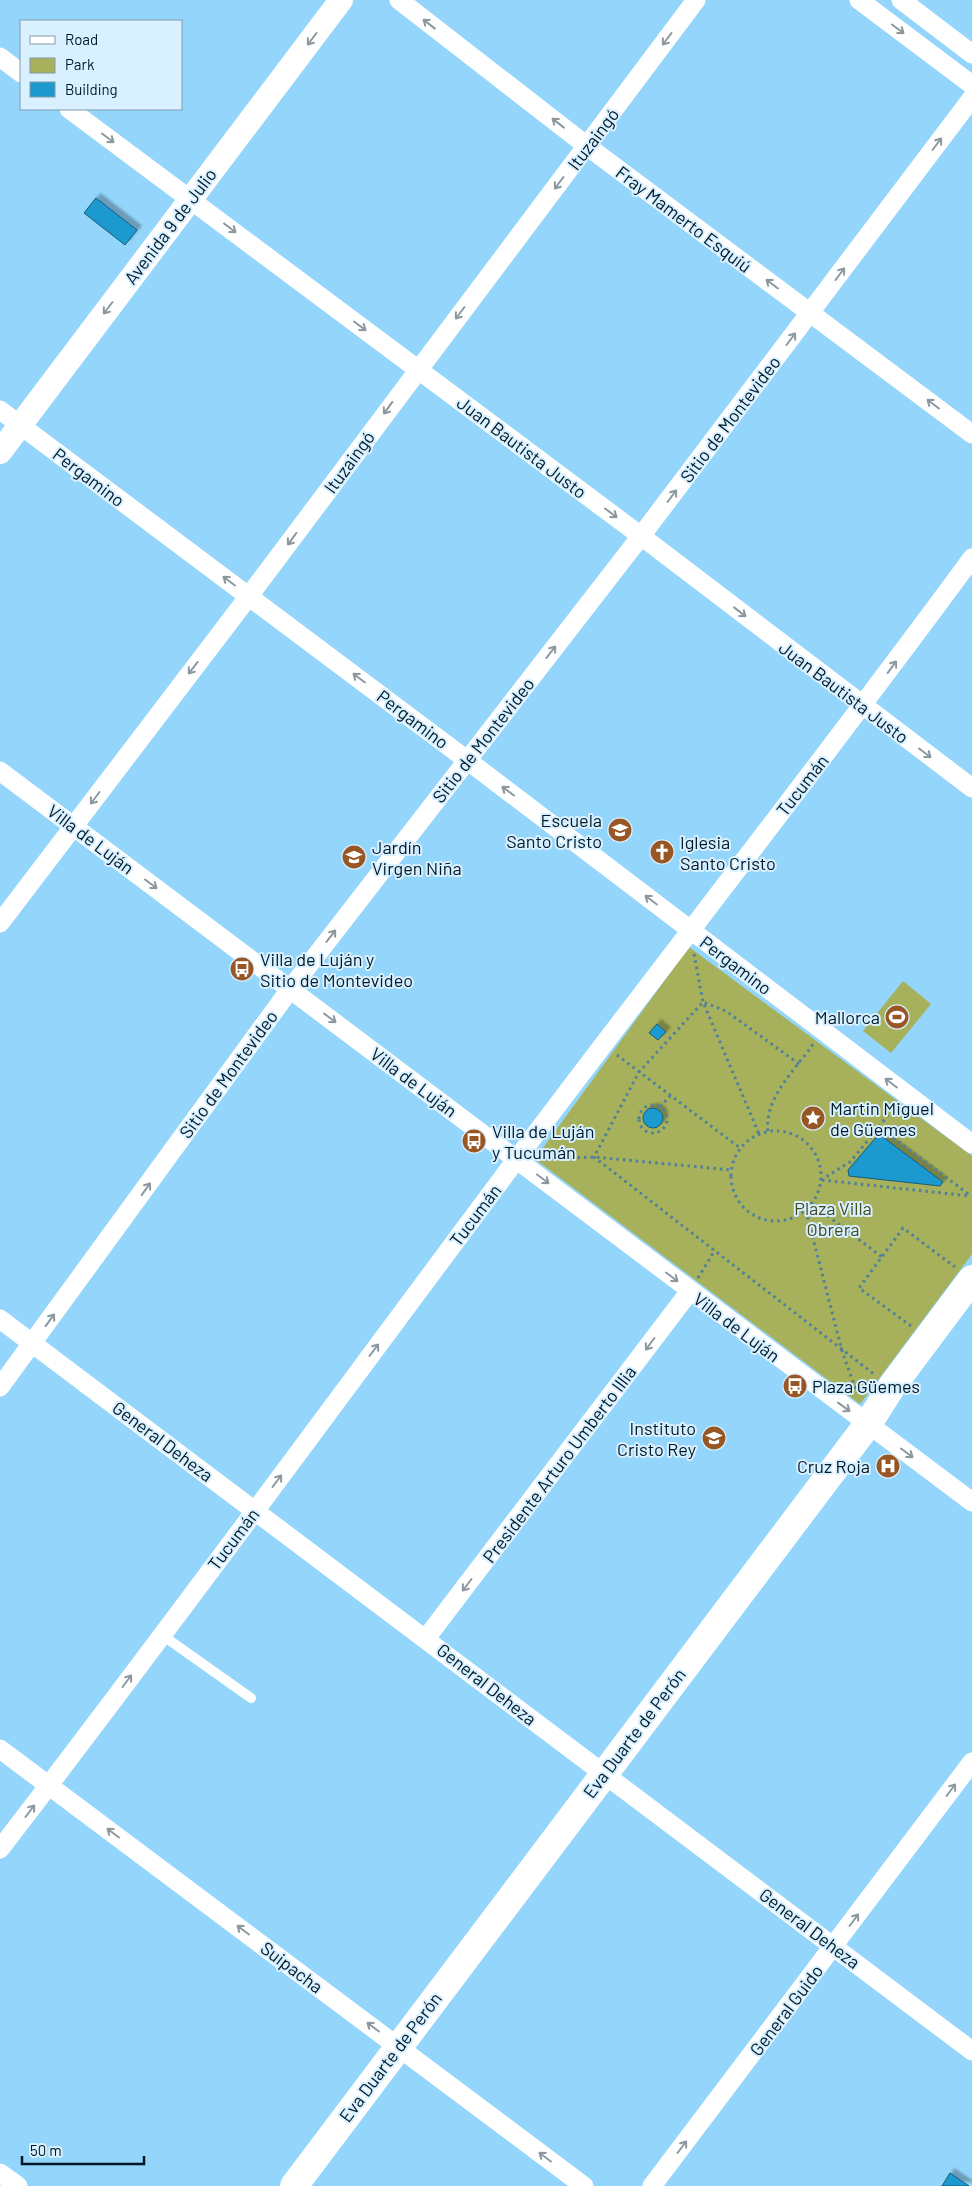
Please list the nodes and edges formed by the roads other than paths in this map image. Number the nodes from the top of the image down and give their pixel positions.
1 (342, 0) edge
2 (399, 0) edge
3 (696, 0) edge
4 (859, 0) edge
5 (901, 0) edge
6 (972, 54) edge
7 (0, 57) edge
8 (20, 72) edge
9 (972, 85) edge
10 (972, 98) edge
11 (70, 110) edge
12 (587, 146) junction
13 (191, 199) junction
14 (810, 313) junction
15 (417, 369) junction
16 (0, 410) edge
17 (20, 425) junction
18 (972, 434) edge
19 (0, 452) edge
20 (641, 536) junction
21 (972, 558) edge
22 (249, 596) junction
23 (863, 707) junction
24 (467, 760) junction
25 (0, 771) edge
26 (972, 788) edge
27 (74, 826) junction
28 (0, 923) edge
29 (690, 930) junction
30 (291, 988) junction
31 (972, 1144) edge
32 (516, 1159) junction
33 (972, 1279) edge
34 (690, 1291) junction
35 (0, 1319) edge
36 (33, 1344) junction
37 (0, 1387) edge
38 (868, 1424) junction
39 (972, 1502) edge
40 (256, 1510) junction
41 (162, 1635) junction
42 (427, 1637) junction
43 (251, 1698) dead end
44 (0, 1749) edge
45 (972, 1762) edge
46 (603, 1774) junction
47 (49, 1786) junction
48 (0, 1850) edge
49 (835, 1947) junction
50 (398, 2046) junction
51 (972, 2051) edge
52 (0, 2172) edge
53 (18, 2186) edge
54 (294, 2186) edge
55 (584, 2186) edge
56 (652, 2186) edge

1 -> 13 street, Avenida 9 de Julio
12 -> 2 street, Fray Mamerto Esquiú
3 -> 12 street, Ituzaingó
4 -> 9 street
5 - 6 street
7 - 8 street
14 -> 10 street, Sitio de Montevideo
11 -> 13 street, Juan Bautista Justo
14 -> 12 street, Fray Mamerto Esquiú
12 -> 15 street, Ituzaingó
13 -> 15 street, Juan Bautista Justo
13 -> 17 street, Avenida 9 de Julio
18 -> 14 street, Fray Mamerto Esquiú
20 -> 14 street, Sitio de Montevideo
15 -> 20 street, Juan Bautista Justo
15 -> 22 street, Ituzaingó
16 - 17 street, Pergamino
17 - 19 street, Avenida 9 de Julio
22 -> 17 street, Pergamino
20 -> 23 street, Juan Bautista Justo
24 -> 20 street, Sitio de Montevideo
23 -> 21 street, Tucumán
24 -> 22 street, Pergamino
22 -> 27 street, Ituzaingó
23 -> 26 street, Juan Bautista Justo
23 - 29 street, Tucumán
29 -> 24 street, Pergamino
30 -> 24 street, Sitio de Montevideo
25 - 27 street, Villa de Luján
27 - 28 street, Ituzaingó
27 -> 30 street, Villa de Luján
31 -> 29 street, Pergamino
29 - 32 street, Tucumán
30 -> 32 street, Villa de Luján
36 -> 30 street, Sitio de Montevideo
32 -> 34 street, Villa de Luján
40 -> 32 street, Tucumán
33 - 38 main road, Eva Duarte de Perón
34 -> 38 street, Villa de Luján
34 -> 42 street, Presidente Arturo Umberto Illia
35 - 36 street, General Deheza
36 - 37 street, Sitio de Montevideo
36 - 40 street, General Deheza
38 -> 39 street, Villa de Luján
38 - 46 main road, Eva Duarte de Perón
40 - 41 street, Tucumán
40 - 42 street, General Deheza
41 - 43 lane
47 -> 41 street, Tucumán
42 - 46 street, General Deheza
44 - 47 street, Suipacha
49 -> 45 street, General Guido
46 - 49 street, General Deheza
46 - 50 main road, Eva Duarte de Perón
48 -> 47 street, Tucumán
50 -> 47 street, Suipacha
49 - 51 street, General Deheza
56 -> 49 street, General Guido
50 - 54 main road, Eva Duarte de Perón
55 -> 50 street, Suipacha
52 - 53 street

